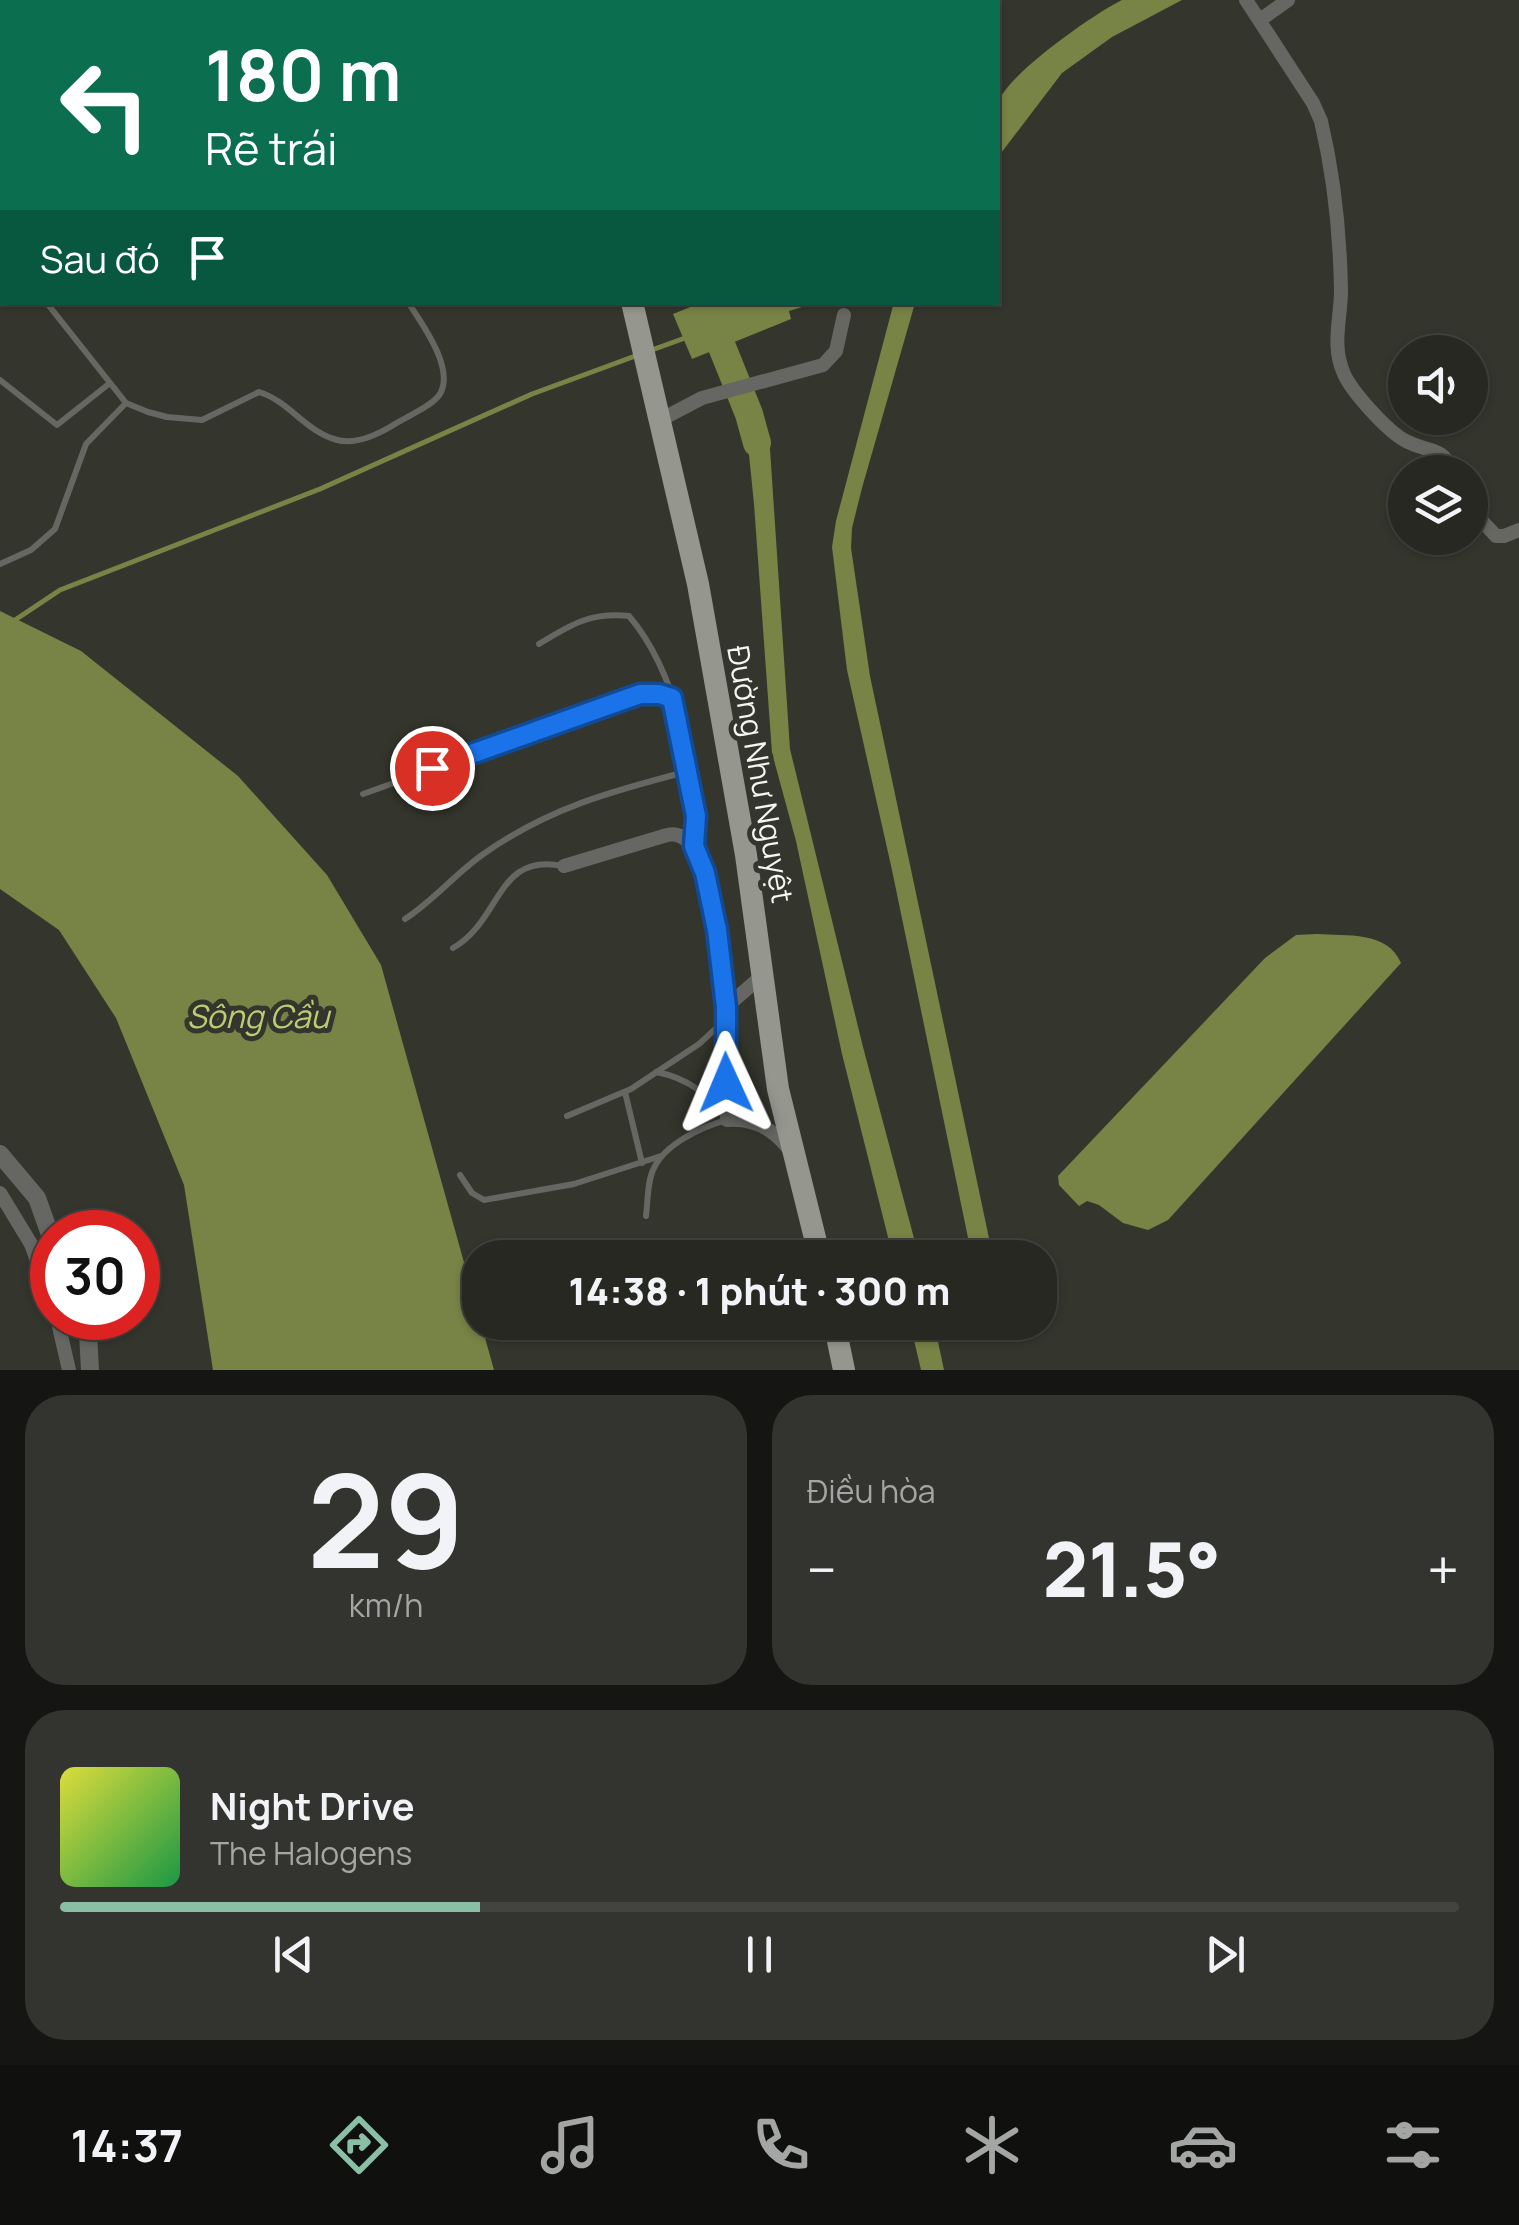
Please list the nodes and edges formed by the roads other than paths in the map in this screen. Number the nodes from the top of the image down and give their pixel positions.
1 (1246, 0) edge
2 (1288, 0) edge
3 (1260, 20) junction
4 (48, 305) edge
5 (410, 305) edge
6 (634, 305) edge
7 (844, 315) dead end
8 (0, 380) edge
9 (110, 383) junction
10 (126, 402) junction
11 (660, 420) junction
12 (1445, 455) edge
13 (1488, 527) edge
14 (1519, 530) edge
15 (0, 564) edge
16 (538, 644) dead end
17 (672, 698) junction
18 (689, 771) junction
19 (363, 794) dead end
20 (694, 846) junction
21 (564, 866) joint
22 (405, 919) dead end
23 (453, 948) dead end
24 (763, 976) junction
25 (726, 1013) junction
26 (656, 1072) junction
27 (624, 1092) junction
28 (567, 1116) dead end
29 (727, 1120) junction
30 (0, 1154) edge
31 (662, 1156) junction
32 (793, 1156) junction
33 (642, 1163) junction
34 (460, 1174) dead end
35 (0, 1193) edge
36 (41, 1210) edge
37 (646, 1216) dead end
38 (815, 1240) edge
39 (30, 1241) edge
40 (63, 1340) edge
41 (88, 1340) edge
42 (838, 1340) edge
43 (69, 1370) edge
44 (90, 1370) edge
45 (844, 1370) edge

1 - 3 street
2 - 3 street
3 - 12 street
4 - 9 lane
5 - 10 lane
6 - 11 main road, Đường Như Nguyệt
7 - 11 street
8 - 9 lane
9 - 10 lane
10 - 15 lane
11 - 24 main road, Đường Như Nguyệt
13 - 14 street
16 - 17 lane
17 - 18 lane
17 - 19 lane
18 - 20 lane
18 - 22 lane
20 - 21 street
20 - 25 street
21 - 23 lane
24 - 25 street
24 - 32 main road, Đường Như Nguyệt
25 - 26 lane
25 - 29 street
26 - 27 lane
26 - 29 lane
27 - 28 lane
27 - 33 lane
29 - 31 lane
29 - 32 street
30 - 36 street
31 - 33 lane
31 - 37 lane
32 - 38 main road, Đường Như Nguyệt
33 - 34 lane
35 - 39 street
40 - 43 street
41 - 44 street
42 - 45 main road

